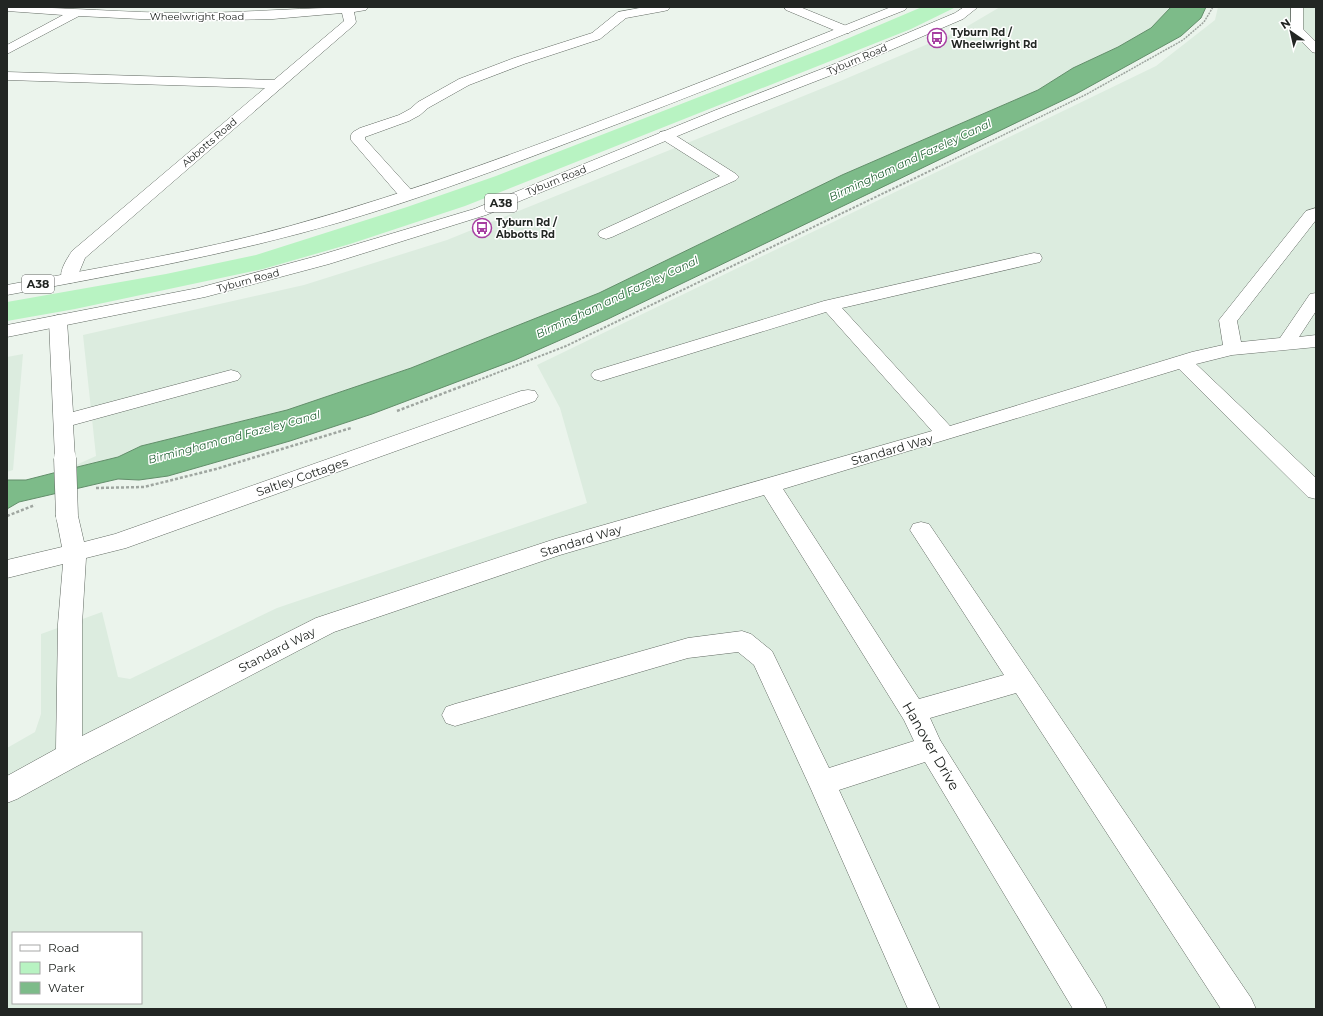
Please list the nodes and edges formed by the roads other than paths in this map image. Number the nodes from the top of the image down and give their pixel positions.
1 (362, 7) edge
2 (664, 7) edge
3 (790, 7) edge
4 (902, 7) edge
5 (972, 7) edge
6 (1297, 7) edge
7 (7, 8) edge
8 (347, 9) junction
9 (75, 13) junction
10 (845, 30) junction
11 (1316, 49) edge
12 (7, 50) edge
13 (7, 76) edge
14 (278, 84) junction
15 (665, 135) junction
16 (407, 195) junction
17 (1316, 213) edge
18 (606, 234) dead end
19 (1034, 258) dead end
20 (70, 278) junction
21 (7, 290) edge
22 (1316, 298) edge
23 (830, 305) junction
24 (58, 321) junction
25 (7, 331) edge
26 (1316, 341) edge
27 (1285, 344) junction
28 (1233, 348) junction
29 (1182, 362) junction
30 (601, 375) dead end
31 (231, 376) dead end
32 (528, 396) dead end
33 (63, 421) junction
34 (946, 434) junction
35 (769, 485) junction
36 (1316, 491) edge
37 (921, 530) dead end
38 (75, 553) junction
39 (7, 569) edge
40 (1021, 681) junction
41 (912, 712) junction
42 (455, 715) dead end
43 (931, 748) junction
44 (69, 756) junction
45 (822, 783) junction
46 (7, 790) edge
47 (924, 1009) edge
48 (1092, 1009) edge
49 (1240, 1009) edge

1 - 8 main road, Wheelwright Road
2 - 16 main road
3 - 10 main road
4 - 10 main road, A38
5 - 15 main road, Tyburn Road / A38
6 - 11 main road
7 - 9 main road, Wheelwright Road
8 - 9 main road, Wheelwright Road
8 - 14 main road, Abbotts Road
9 - 12 main road
10 - 16 main road, A38
13 - 14 main road
14 - 20 main road, Abbotts Road
15 - 18 main road
15 - 24 main road, Tyburn Road / A38
16 - 20 main road, A38
17 - 28 main road
19 - 23 main road
20 - 21 main road, A38
22 - 27 main road
23 - 30 main road
23 - 34 main road
24 - 25 main road, Tyburn Road / A38
24 - 33 main road
26 - 27 main road, Standard Way
27 - 28 main road, Standard Way
28 - 29 main road, Standard Way
29 - 34 main road, Standard Way
29 - 36 main road
31 - 33 main road
32 - 38 main road, Saltley Cottages
33 - 38 main road, bridge
34 - 35 main road, Standard Way
35 - 41 main road, Hanover Drive
35 - 44 main road, Standard Way
37 - 40 main road
38 - 39 main road, Saltley Cottages
38 - 44 main road
40 - 41 main road
40 - 49 main road
41 - 43 main road, Hanover Drive
42 - 45 main road
43 - 45 main road
43 - 48 main road, Hanover Drive
44 - 46 main road, Standard Way
45 - 47 main road

